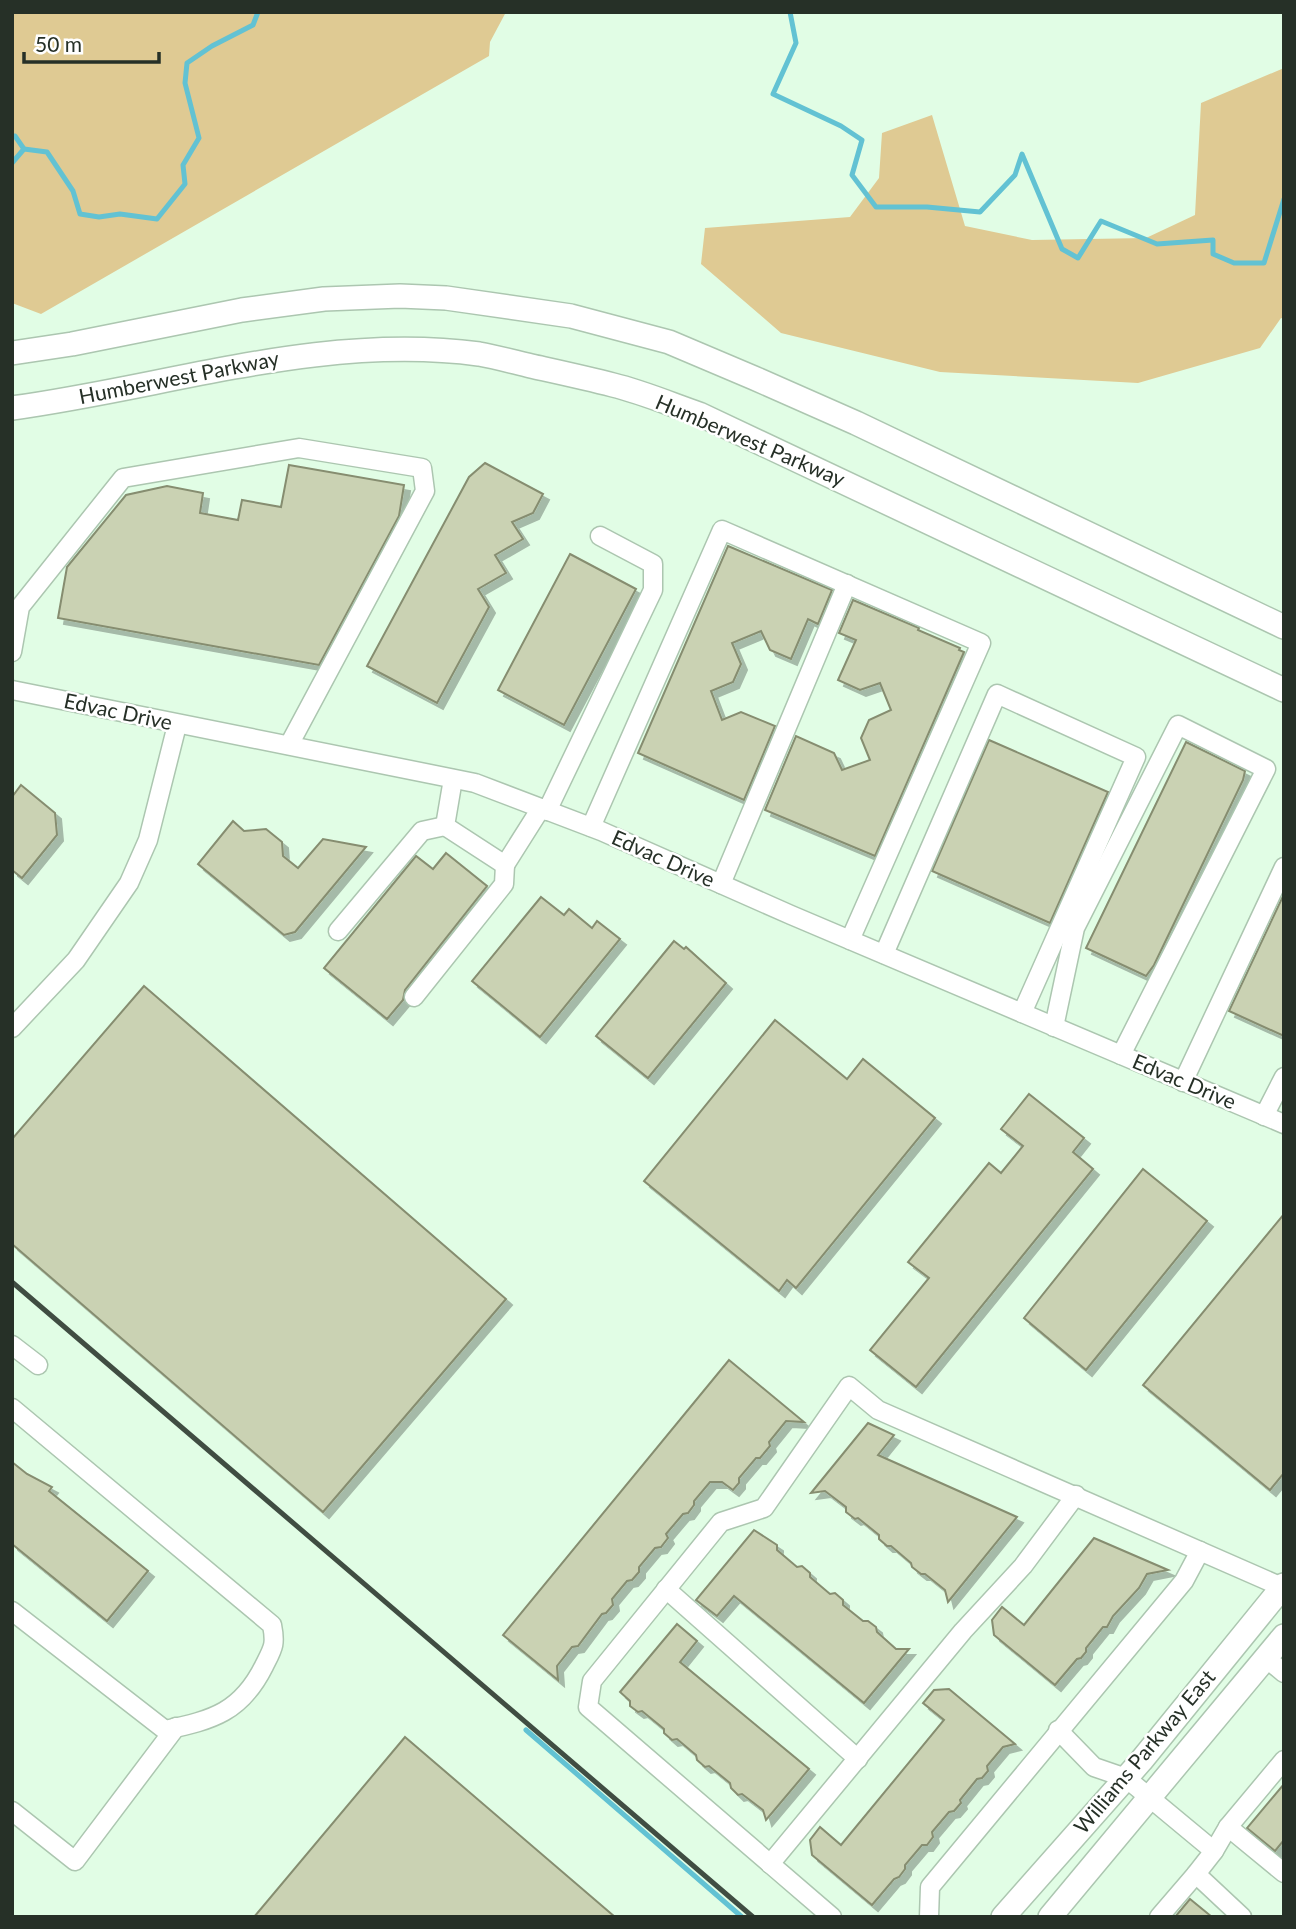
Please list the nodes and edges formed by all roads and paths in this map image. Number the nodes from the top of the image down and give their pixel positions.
1 (160, 327) junction
2 (12, 353) edge
3 (12, 365) edge
4 (12, 408) edge
5 (600, 536) dead end
6 (847, 584) junction
7 (1284, 627) edge
8 (12, 652) edge
9 (12, 690) edge
10 (1284, 690) edge
11 (177, 725) junction
12 (289, 745) junction
13 (453, 779) junction
14 (544, 810) junction
15 (445, 826) junction
16 (591, 827) junction
17 (505, 865) junction
18 (1284, 867) edge
19 (721, 884) junction
20 (338, 931) dead end
21 (849, 940) junction
22 (884, 954) junction
23 (414, 997) dead end
24 (1022, 1013) junction
25 (1054, 1027) junction
26 (12, 1028) edge
27 (1121, 1055) junction
28 (1284, 1077) edge
29 (1183, 1082) junction
30 (1264, 1116) junction
31 (1284, 1124) edge
32 (12, 1345) edge
33 (38, 1365) dead end
34 (12, 1408) edge
35 (1076, 1495) junction
36 (1200, 1550) junction
37 (1283, 1586) edge
38 (666, 1589) junction
39 (12, 1611) edge
40 (1284, 1636) edge
41 (1266, 1658) junction
42 (1284, 1673) edge
43 (176, 1727) junction
44 (1058, 1730) junction
45 (858, 1759) junction
46 (1284, 1760) edge
47 (1126, 1778) junction
48 (1150, 1798) junction
49 (12, 1811) edge
50 (1228, 1827) junction
51 (1214, 1851) junction
52 (770, 1864) junction
53 (1284, 1873) edge
54 (1196, 1874) junction
55 (832, 1917) edge
56 (929, 1917) edge
57 (1003, 1917) edge
58 (1049, 1917) edge
59 (1159, 1917) edge
60 (1242, 1917) edge

1 - 2 main road
1 - 3 main road
1 - 7 main road
4 - 10 main road, Humberwest Parkway
5 - 14 street
6 - 16 street
6 - 19 street
6 - 21 street
8 - 12 street
9 - 11 street, Edvac Drive
11 - 12 street, Edvac Drive
11 - 26 street
12 - 13 street, Edvac Drive
13 - 14 street, Edvac Drive
13 - 15 street
14 - 16 street, Edvac Drive
14 - 17 street
15 - 17 street
15 - 20 street
16 - 19 street, Edvac Drive
17 - 23 street
18 - 29 street
19 - 21 street, Edvac Drive
21 - 22 street, Edvac Drive
22 - 24 street, Edvac Drive
22 - 24 street
24 - 25 street, Edvac Drive
25 - 27 street, Edvac Drive
25 - 27 street
27 - 29 street, Edvac Drive
28 - 30 street
29 - 30 street, Edvac Drive
30 - 31 street, Edvac Drive
32 - 33 street
34 - 43 street
35 - 36 street
35 - 38 street
35 - 45 street
36 - 37 street
36 - 44 street
37 - 47 main road, Williams Parkway East
38 - 45 street
38 - 52 street
39 - 43 street
40 - 41 main road, Williams Parkway East
41 - 42 street
41 - 48 main road, Williams Parkway East
43 - 49 street
44 - 47 street
44 - 56 street
45 - 52 street
46 - 50 street
47 - 48 street
47 - 57 main road, Williams Parkway East
48 - 51 street
48 - 58 main road, Williams Parkway East
50 - 51 street
50 - 53 street
51 - 54 street
52 - 55 street
54 - 59 street
54 - 60 street

